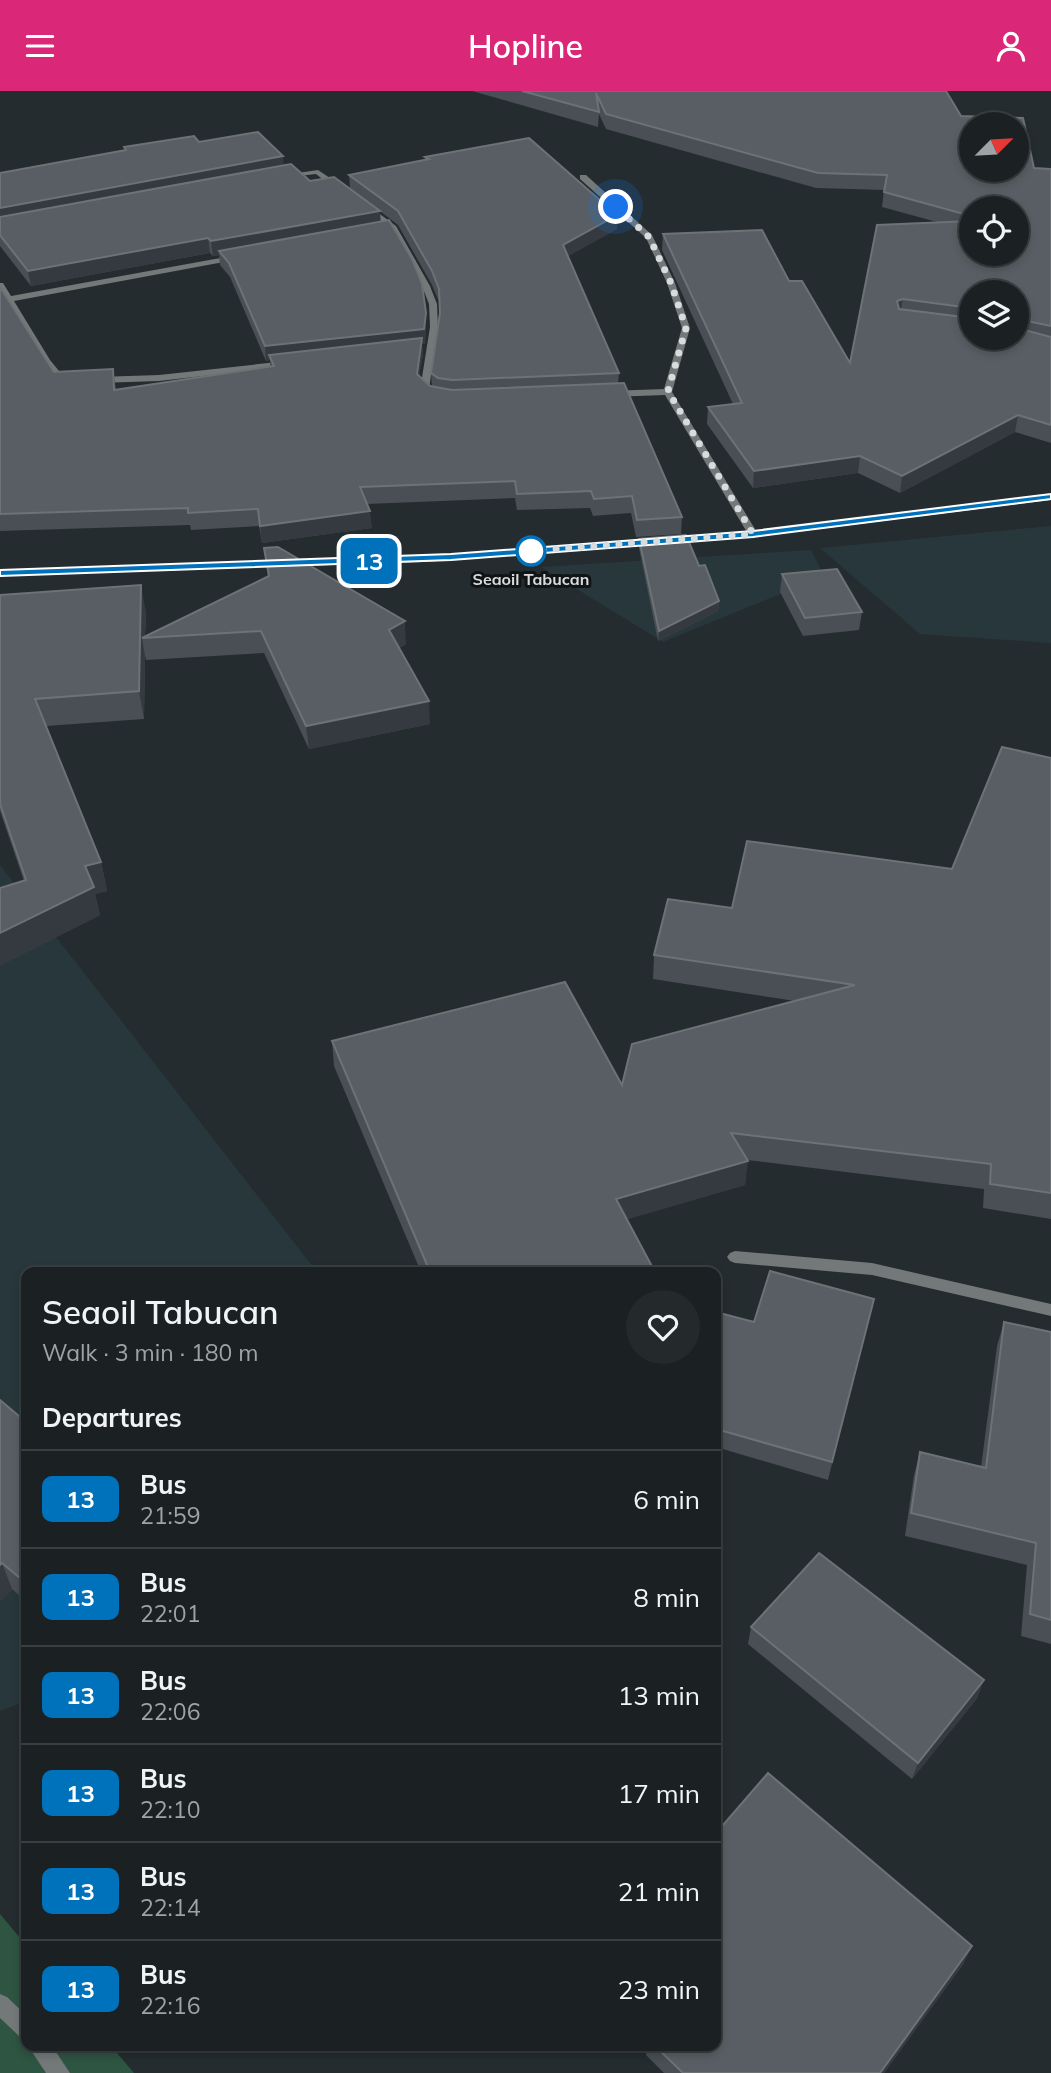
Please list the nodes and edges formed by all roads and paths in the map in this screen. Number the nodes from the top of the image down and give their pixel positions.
1 (276, 176) edge
2 (583, 177) dead end
3 (351, 196) edge
4 (361, 204) edge
5 (393, 228) junction
6 (380, 231) edge
7 (242, 256) edge
8 (0, 285) edge
9 (9, 299) junction
10 (431, 348) junction
11 (418, 349) edge
12 (295, 363) edge
13 (80, 380) edge
14 (93, 380) edge
15 (668, 391) junction
16 (600, 394) edge
17 (443, 400) edge
18 (1051, 497) edge
19 (753, 534) junction
20 (0, 573) edge
21 (735, 1257) dead end
22 (1051, 1310) edge
23 (0, 2004) edge
24 (21, 2024) edge
25 (43, 2051) edge
26 (59, 2073) edge

1 - 3 street
2 - 15 street
4 - 5 street
5 - 6 street
5 - 10 street
7 - 9 street
8 - 9 street
9 - 13 street
10 - 11 street
10 - 17 street
12 - 14 street
15 - 16 street
15 - 19 street
18 - 19 main road
19 - 20 main road
21 - 22 street
23 - 24 street
25 - 26 street

